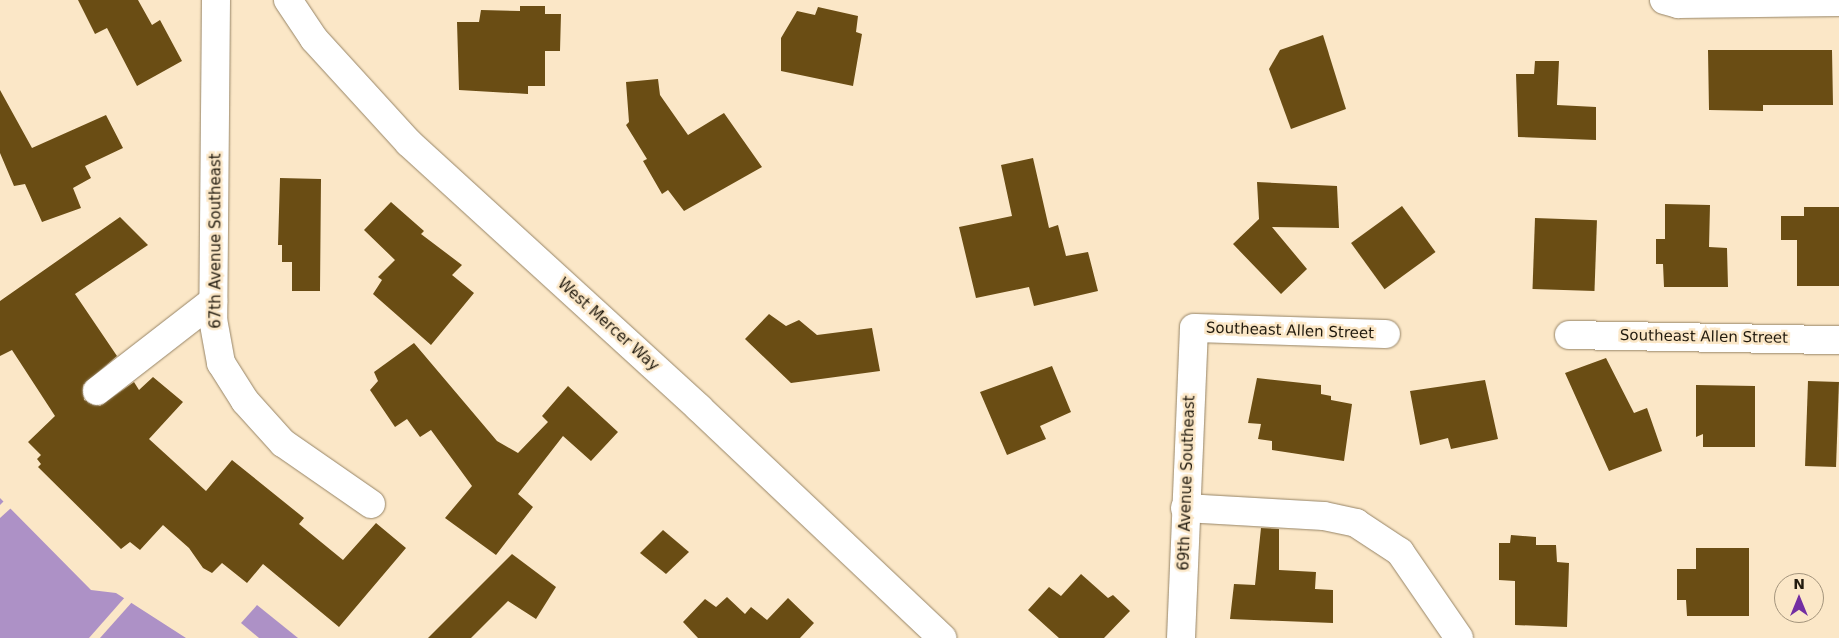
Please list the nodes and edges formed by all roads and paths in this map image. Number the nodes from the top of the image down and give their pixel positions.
1 (216, 0) edge
2 (288, 0) edge
3 (1664, 0) edge
4 (1839, 2) edge
5 (213, 301) junction
6 (1194, 328) joint
7 (1386, 334) dead end
8 (1568, 335) dead end
9 (1839, 340) edge
10 (97, 390) dead end
11 (371, 504) dead end
12 (1185, 508) junction
13 (942, 638) edge
14 (1181, 638) edge
15 (1459, 638) edge

1 - 5 street, 67th Avenue Southeast
2 - 13 street, West Mercer Way
3 - 4 street
5 - 10 street
5 - 11 street, 67th Avenue Southeast
6 - 7 street, Southeast Allen Street
6 - 12 street, 69th Avenue Southeast
8 - 9 street, Southeast Allen Street
12 - 14 street, 69th Avenue Southeast
12 - 15 street

